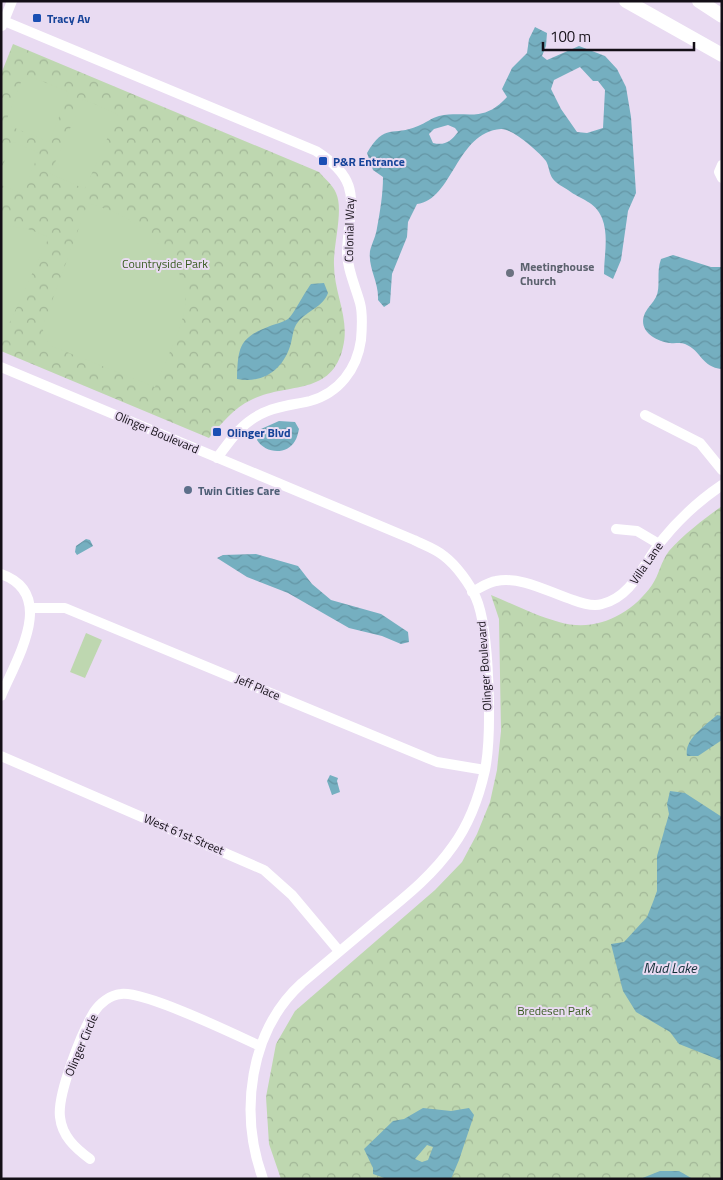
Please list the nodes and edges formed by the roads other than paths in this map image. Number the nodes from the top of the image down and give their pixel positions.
1 (12, 1) edge
2 (626, 1) edge
3 (645, 1) edge
4 (699, 1) edge
5 (722, 16) edge
6 (2, 24) edge
7 (722, 54) edge
8 (722, 166) edge
9 (722, 178) edge
10 (1, 367) edge
11 (645, 415) dead end
12 (217, 458) junction
13 (722, 470) edge
14 (722, 485) edge
15 (616, 529) dead end
16 (659, 544) junction
17 (1, 574) edge
18 (472, 592) junction
19 (30, 608) junction
20 (1, 696) edge
21 (1, 756) edge
22 (485, 770) junction
23 (339, 951) junction
24 (260, 1046) junction
25 (90, 1159) dead end
26 (263, 1179) edge

1 - 6 street
2 - 7 highway
3 - 7 highway
4 - 5 highway
6 - 12 street, Colonial Way
8 - 9 street
10 - 12 street, Olinger Boulevard
11 - 13 street
12 - 18 street, Olinger Boulevard
14 - 16 street, Villa Lane
15 - 16 street
16 - 18 street, Villa Lane
17 - 19 street
18 - 22 street, Olinger Boulevard
19 - 20 street
19 - 22 street, Jeff Place
21 - 23 street, West 61st Street
22 - 23 street, Olinger Boulevard
23 - 24 street, Olinger Boulevard
24 - 25 street, Olinger Circle
24 - 26 street, Olinger Boulevard

